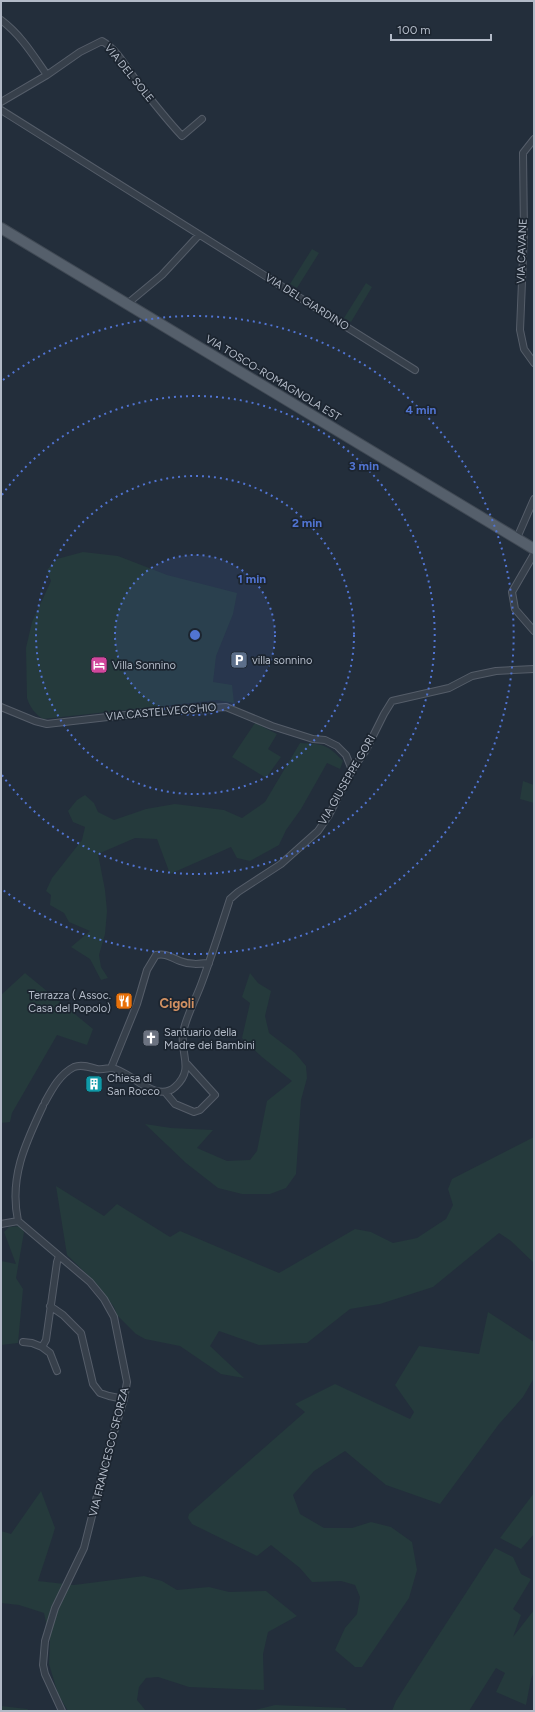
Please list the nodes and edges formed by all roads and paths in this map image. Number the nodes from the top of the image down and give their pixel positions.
1 (1, 20) edge
2 (47, 75) junction
3 (1, 102) edge
4 (1, 110) edge
5 (202, 120) dead end
6 (534, 139) edge
7 (1, 228) edge
8 (199, 235) junction
9 (127, 304) junction
10 (534, 363) edge
11 (415, 370) dead end
12 (534, 499) edge
13 (517, 538) junction
14 (534, 549) edge
15 (534, 554) edge
16 (534, 631) edge
17 (534, 669) edge
18 (1, 707) edge
19 (352, 770) junction
20 (209, 963) junction
21 (186, 1064) junction
22 (111, 1068) junction
23 (165, 1092) junction
24 (18, 1221) junction
25 (1, 1224) edge
26 (59, 1256) junction
27 (50, 1306) junction
28 (23, 1342) dead end
29 (42, 1347) junction
30 (57, 1371) dead end
31 (124, 1399) junction
32 (62, 1711) edge

1 - 2 street
2 - 3 street, VIA DEL SOLE
2 - 5 street, VIA DEL SOLE
4 - 8 street, VIA DEL GIARDINO
6 - 10 street, VIA CAVANE
7 - 9 main road, VIA TOSCO-ROMAGNOLA EST
8 - 9 street
8 - 11 street, VIA DEL GIARDINO
9 - 13 main road, VIA TOSCO-ROMAGNOLA EST
12 - 13 street
13 - 14 main road, VIA TOSCO-ROMAGNOLA EST
15 - 16 street
17 - 19 street, VIA GIUSEPPE GORI
18 - 19 street, VIA CASTELVECCHIO
19 - 20 street, VIA GIUSEPPE GORI
20 - 21 street, VIA GIUSEPPE GORI
20 - 22 street
21 - 23 street
21 - 23 street
22 - 23 street
22 - 24 street
24 - 25 street
24 - 26 street, VIA FRANCESCO SFORZA
26 - 27 street
26 - 31 street, VIA FRANCESCO SFORZA
27 - 29 street
27 - 31 street
28 - 29 street
29 - 30 street
31 - 32 street, VIA FRANCESCO SFORZA

